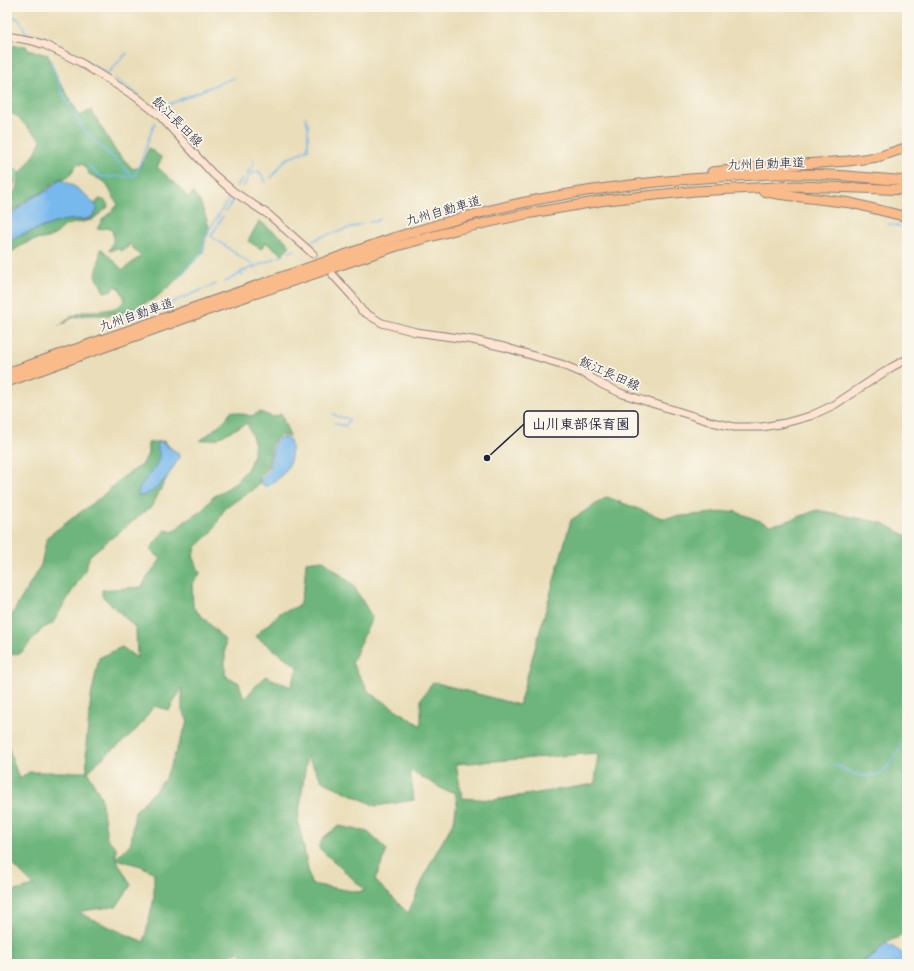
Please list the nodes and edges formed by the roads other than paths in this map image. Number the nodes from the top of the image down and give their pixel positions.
1 (7, 36) edge
2 (907, 146) edge
3 (907, 186) edge
4 (604, 188) junction
5 (749, 188) junction
6 (907, 217) edge
7 (313, 254) dead end
8 (333, 275) dead end
9 (907, 359) edge
10 (7, 373) edge
11 (7, 382) edge

1 - 7 main road, 飯江長田線
2 - 4 highway
3 - 4 highway, 九州自動車道
3 - 5 highway, 九州自動車道
4 - 10 highway, 九州自動車道
5 - 6 highway
5 - 11 highway, 九州自動車道
8 - 9 main road, 飯江長田線

